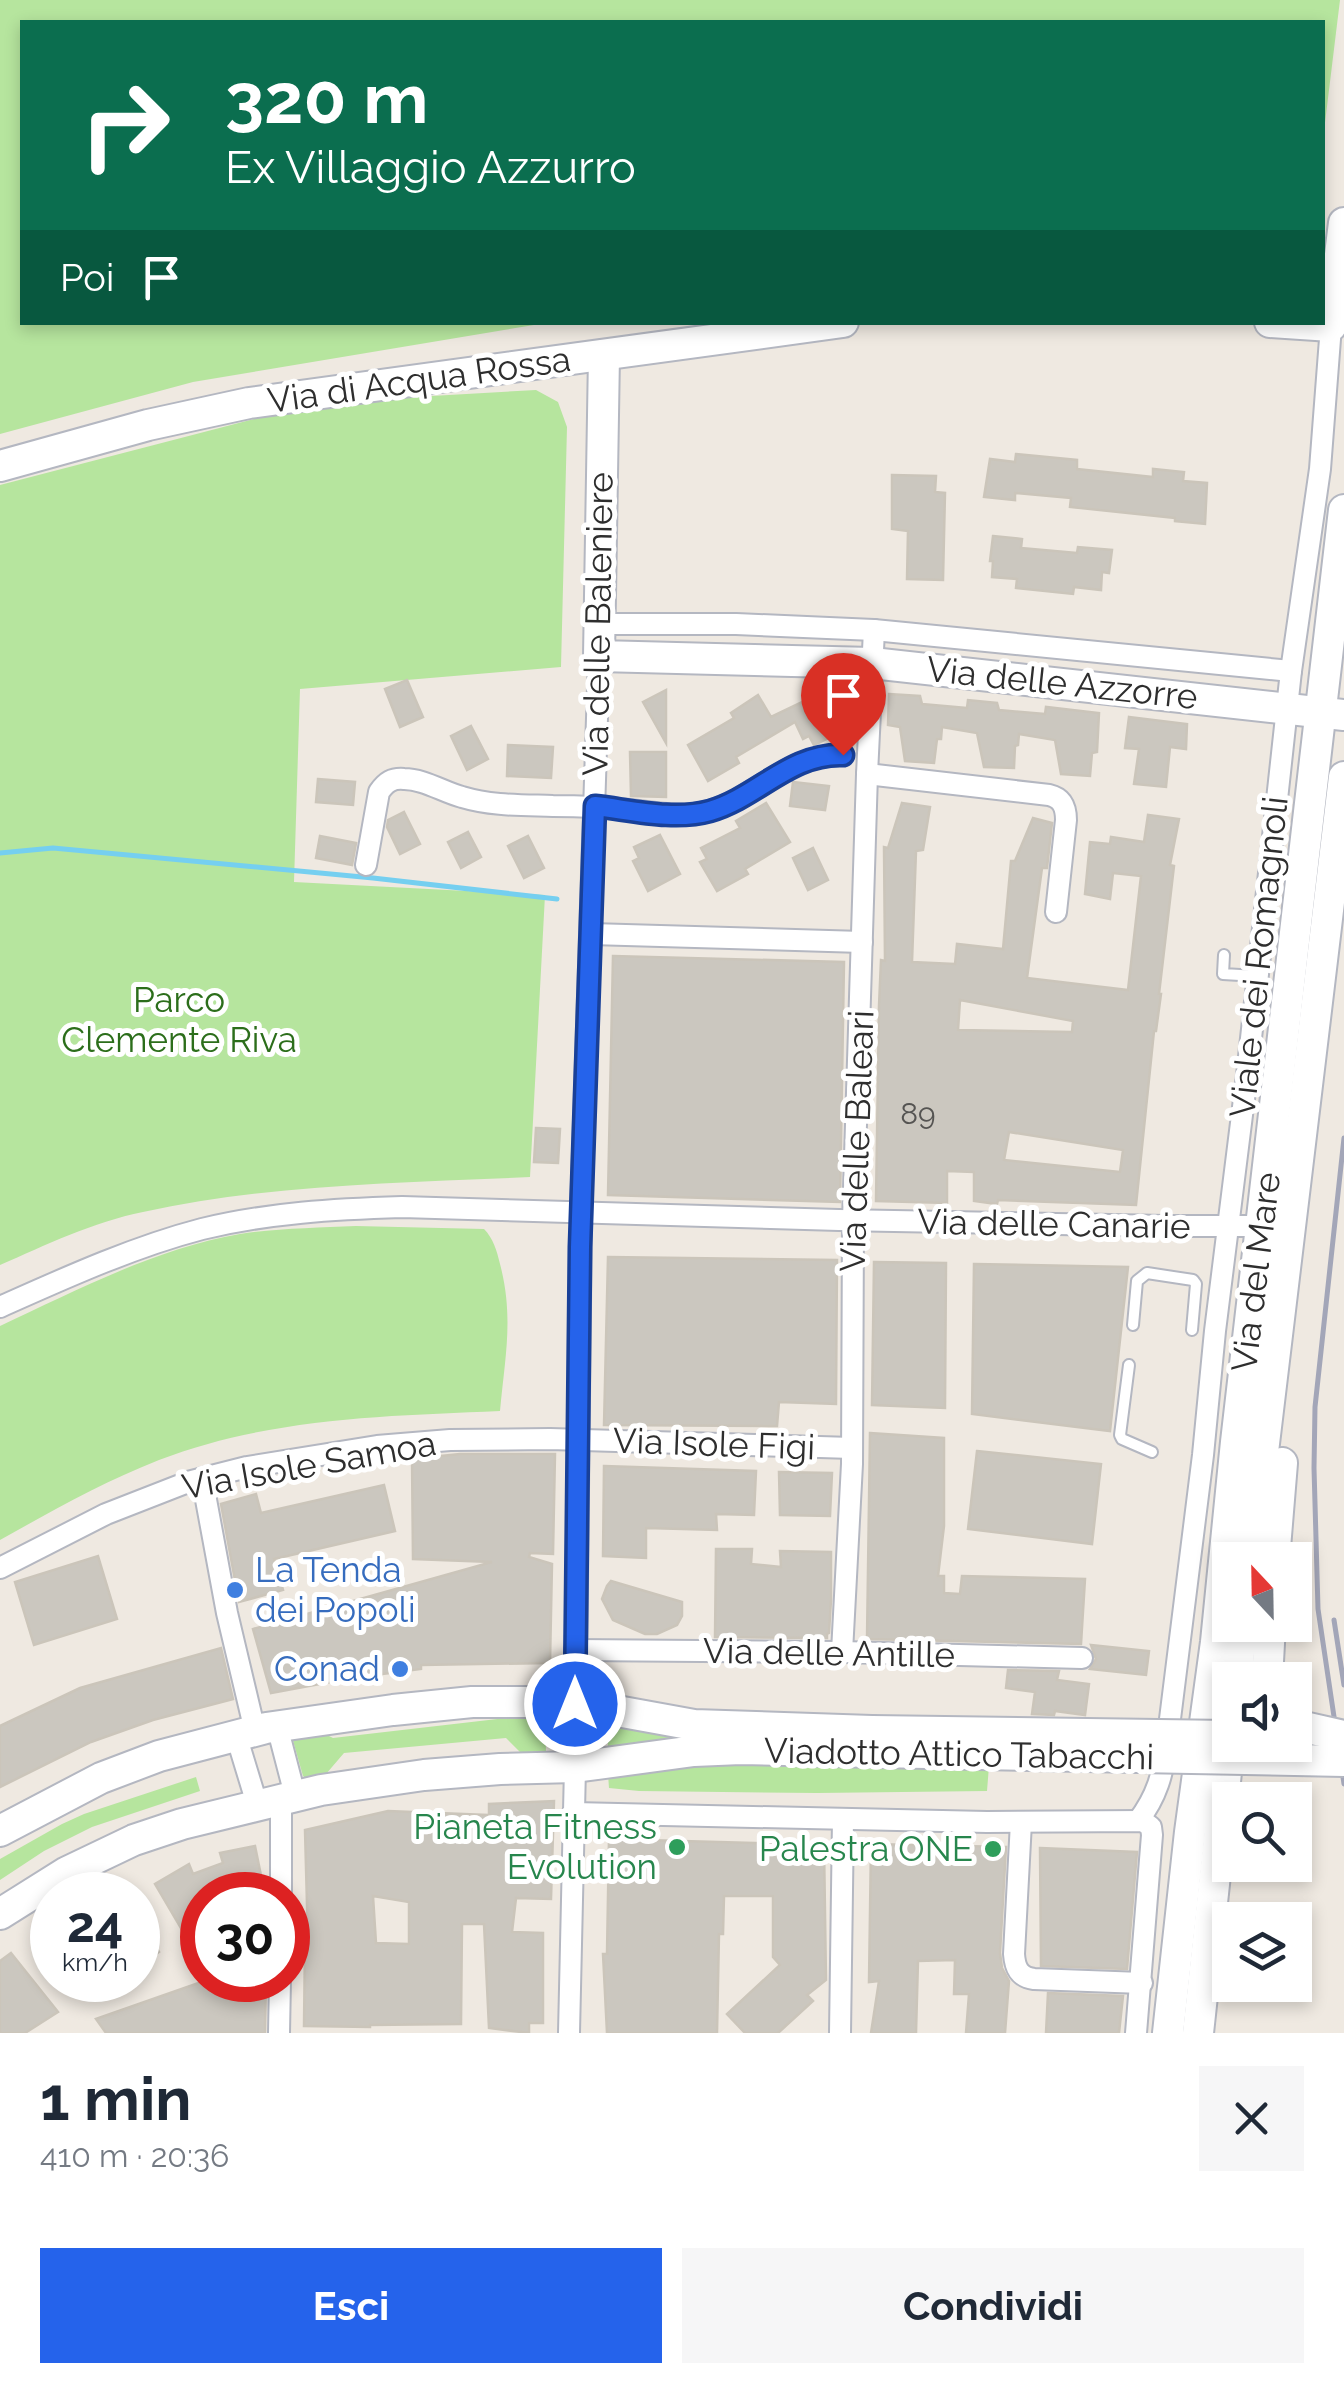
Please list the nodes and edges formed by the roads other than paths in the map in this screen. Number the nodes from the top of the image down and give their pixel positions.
1 (1344, 223) edge
2 (822, 325) edge
3 (1316, 325) edge
4 (1332, 326) junction
5 (604, 355) junction
6 (0, 466) edge
7 (1344, 510) edge
8 (598, 624) junction
9 (874, 630) junction
10 (598, 656) junction
11 (1201, 661) junction
12 (872, 663) junction
13 (1291, 671) junction
14 (1196, 697) junction
15 (1287, 708) junction
16 (1332, 713) edge
17 (843, 755) dead end
18 (867, 774) junction
19 (1344, 776) edge
20 (595, 806) junction
21 (366, 864) dead end
22 (1056, 912) dead end
23 (591, 934) junction
24 (862, 942) junction
25 (1224, 955) dead end
26 (1258, 976) junction
27 (1294, 1198) junction
28 (581, 1214) junction
29 (853, 1220) junction
30 (1227, 1226) junction
31 (1261, 1226) junction
32 (0, 1307) edge
33 (1133, 1325) dead end
34 (1192, 1330) dead end
35 (1129, 1365) dead end
36 (577, 1440) junction
37 (852, 1448) junction
38 (1152, 1452) dead end
39 (202, 1478) junction
40 (1252, 1542) edge
41 (1276, 1542) edge
42 (0, 1568) edge
43 (575, 1650) junction
44 (842, 1652) junction
45 (1082, 1658) dead end
46 (575, 1704) junction
47 (1312, 1730) edge
48 (256, 1731) junction
49 (1212, 1736) edge
50 (1312, 1737) edge
51 (1344, 1737) edge
52 (873, 1741) junction
53 (1344, 1761) edge
54 (1227, 1762) edge
55 (575, 1767) junction
56 (278, 1799) junction
57 (573, 1813) junction
58 (843, 1819) junction
59 (1138, 1821) junction
60 (1020, 1822) junction
61 (0, 1831) edge
62 (280, 1872) edge
63 (0, 1914) edge
64 (1142, 1983) junction
65 (280, 2002) edge
66 (280, 2033) edge
67 (569, 2033) edge
68 (840, 2033) edge
69 (1136, 2033) edge
70 (1168, 2033) edge
71 (1198, 2033) edge

1 - 4 street, Viale dei Romagnoli
2 - 5 street, Via di Acqua Rossa
3 - 4 street
4 - 13 street, Viale dei Romagnoli
5 - 6 street, Via di Acqua Rossa
5 - 8 street, Via delle Baleniere
7 - 16 street, Via del Mare
8 - 9 street, Via delle Azzorre
8 - 10 street, Via delle Baleniere
9 - 11 street, Via delle Azzorre
9 - 12 street, Via delle Baleari
10 - 12 street, Via delle Azzorre
10 - 20 street, Via delle Baleniere
11 - 13 street, Via delle Azzorre
11 - 14 street
12 - 14 street, Via delle Azzorre
12 - 18 street, Via delle Baleari
13 - 15 street, Viale dei Romagnoli
14 - 15 street, Via delle Azzorre
15 - 16 street, Via delle Azzorre
15 - 26 street, Viale dei Romagnoli
16 - 31 street, Via del Mare
17 - 20 street
18 - 22 street
18 - 24 street, Via delle Baleari
19 - 27 street
20 - 21 street
20 - 23 street, Via delle Baleniere
23 - 24 street
23 - 28 street, Via delle Baleniere
24 - 29 street, Via delle Baleari
25 - 26 lane
26 - 30 street, Viale dei Romagnoli
27 - 40 street
27 - 41 street
28 - 29 street, Via delle Canarie
28 - 32 street, Via delle Canarie
28 - 36 street, Via delle Baleniere
29 - 30 street, Via delle Canarie
29 - 37 street, Via delle Baleari
30 - 31 street, Via delle Canarie
30 - 59 street, Viale dei Romagnoli
31 - 70 street, Via del Mare
33 - 34 lane
35 - 38 lane
36 - 37 street, Via Isole Figi
36 - 39 street, Via Isole Samoa
36 - 43 street, Via delle Baleniere
37 - 44 street, Via delle Baleari
39 - 42 street, Via Isole Samoa
39 - 48 street
43 - 44 street, Via delle Antille
43 - 46 street, Via delle Baleniere
44 - 45 street, Via delle Antille
46 - 48 street, Viadotto Attico Tabacchi
46 - 52 street, Viadotto Attico Tabacchi
46 - 55 street, Via delle Baleniere
47 - 51 street, bridge
48 - 56 street
48 - 56 street
48 - 61 street, Viadotto Attico Tabacchi
49 - 52 street, Viadotto Attico Tabacchi, bridge
50 - 51 street, bridge
52 - 53 street, Viadotto Attico Tabacchi, bridge
52 - 55 street, Viadotto Attico Tabacchi
54 - 71 street
55 - 56 street, Viadotto Attico Tabacchi
55 - 57 street, Via delle Baleniere
56 - 62 street
56 - 63 street, Viadotto Attico Tabacchi
57 - 58 street
57 - 67 street, Via delle Baleniere
58 - 60 street
58 - 68 street
59 - 60 street
59 - 64 street
60 - 64 street
64 - 69 street
65 - 66 street

